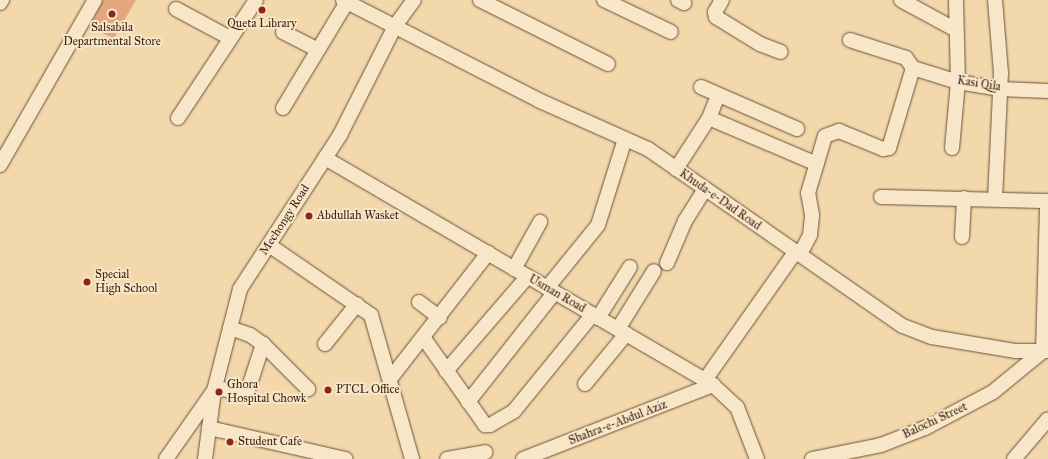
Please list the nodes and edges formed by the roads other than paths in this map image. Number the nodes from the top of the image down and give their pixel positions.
1 (2, 0) edge
2 (96, 0) edge
3 (256, 0) edge
4 (414, 0) edge
5 (480, 0) edge
6 (604, 0) edge
7 (722, 0) edge
8 (901, 0) edge
9 (956, 0) edge
10 (995, 0) edge
11 (345, 1) edge
12 (0, 3) edge
13 (176, 9) dead end
14 (395, 26) junction
15 (956, 30) junction
16 (283, 32) dead end
17 (671, 32) dead end
18 (230, 38) junction
19 (850, 40) dead end
20 (318, 50) junction
21 (781, 52) dead end
22 (608, 64) dead end
23 (912, 68) junction
24 (958, 82) junction
25 (701, 87) dead end
26 (1000, 89) junction
27 (1048, 91) edge
28 (718, 96) junction
29 (283, 108) dead end
30 (178, 118) dead end
31 (709, 118) junction
32 (798, 129) dead end
33 (625, 139) junction
34 (952, 148) dead end
35 (325, 158) junction
36 (817, 164) junction
37 (0, 165) edge
38 (676, 169) junction
39 (705, 189) junction
40 (881, 197) dead end
41 (964, 198) junction
42 (995, 199) junction
43 (1047, 204) edge
44 (540, 222) dead end
45 (962, 237) dead end
46 (269, 245) junction
47 (488, 253) junction
48 (798, 253) junction
49 (667, 263) dead end
50 (630, 268) dead end
51 (514, 269) junction
52 (654, 271) dead end
53 (528, 276) junction
54 (551, 290) junction
55 (419, 302) dead end
56 (357, 304) junction
57 (595, 316) junction
58 (440, 318) junction
59 (230, 328) junction
60 (622, 332) junction
61 (424, 337) junction
62 (263, 344) junction
63 (325, 344) dead end
64 (1045, 351) edge
65 (446, 371) junction
66 (390, 379) junction
67 (709, 383) junction
68 (585, 384) dead end
69 (215, 389) junction
70 (308, 389) dead end
71 (468, 402) junction
72 (1048, 419) edge
73 (209, 428) junction
74 (485, 452) dead end
75 (304, 454) edge
76 (842, 456) edge
77 (340, 458) edge
78 (817, 458) edge
79 (166, 459) edge
80 (205, 459) edge
81 (412, 459) edge
82 (447, 459) edge
83 (523, 459) edge
84 (757, 459) edge
85 (1014, 459) edge

1 - 12 street
2 - 37 street
3 - 18 street
4 - 14 street, Mechongy Road
5 - 22 street
6 - 17 street
7 - 21 street
8 - 15 street
9 - 15 street
10 - 26 street
11 - 14 street, Khuda-e-Dad Road
11 - 20 street
13 - 18 street
14 - 33 street, Khuda-e-Dad Road
14 - 35 street, Mechongy Road
15 - 24 street
16 - 20 street
18 - 30 street
19 - 23 street
20 - 29 street
23 - 24 street, Kasi Qila
23 - 36 street
24 - 26 street, Kasi Qila
24 - 34 street
25 - 28 street
26 - 27 street, Kasi Qila
26 - 42 street
28 - 31 street
28 - 32 street
31 - 36 street
31 - 38 street
33 - 38 street, Khuda-e-Dad Road
33 - 54 street
35 - 46 street, Mechongy Road
35 - 47 street, Usman Road
36 - 48 street
38 - 39 street, Khuda-e-Dad Road
39 - 48 street, Khuda-e-Dad Road
39 - 49 street
40 - 41 street
41 - 42 street
41 - 45 street
42 - 43 street
43 - 64 street
44 - 51 street
46 - 56 street
46 - 59 street, Mechongy Road
47 - 51 street, Usman Road
47 - 58 street
48 - 64 street, Khuda-e-Dad Road
48 - 67 street
50 - 57 street
51 - 53 street, Usman Road
52 - 60 street
53 - 54 street, Usman Road
53 - 65 street
54 - 57 street, Usman Road
54 - 71 street
55 - 58 street
56 - 63 street
56 - 66 street
57 - 60 street, Usman Road
57 - 71 street
58 - 61 street
59 - 62 street
59 - 69 street, Mechongy Road
60 - 67 street, Usman Road
60 - 68 street
61 - 65 street
61 - 66 street
62 - 69 street
62 - 70 street
64 - 76 street, Balochi Street
65 - 71 street
66 - 81 street
67 - 83 street, Shahra-e-Abdul Aziz
67 - 84 street, Usman Road
69 - 73 street, Mechongy Road
69 - 79 street
72 - 85 street
73 - 75 street
73 - 80 street, Mechongy Road
74 - 82 street
75 - 77 street
76 - 78 street, Balochi Street

